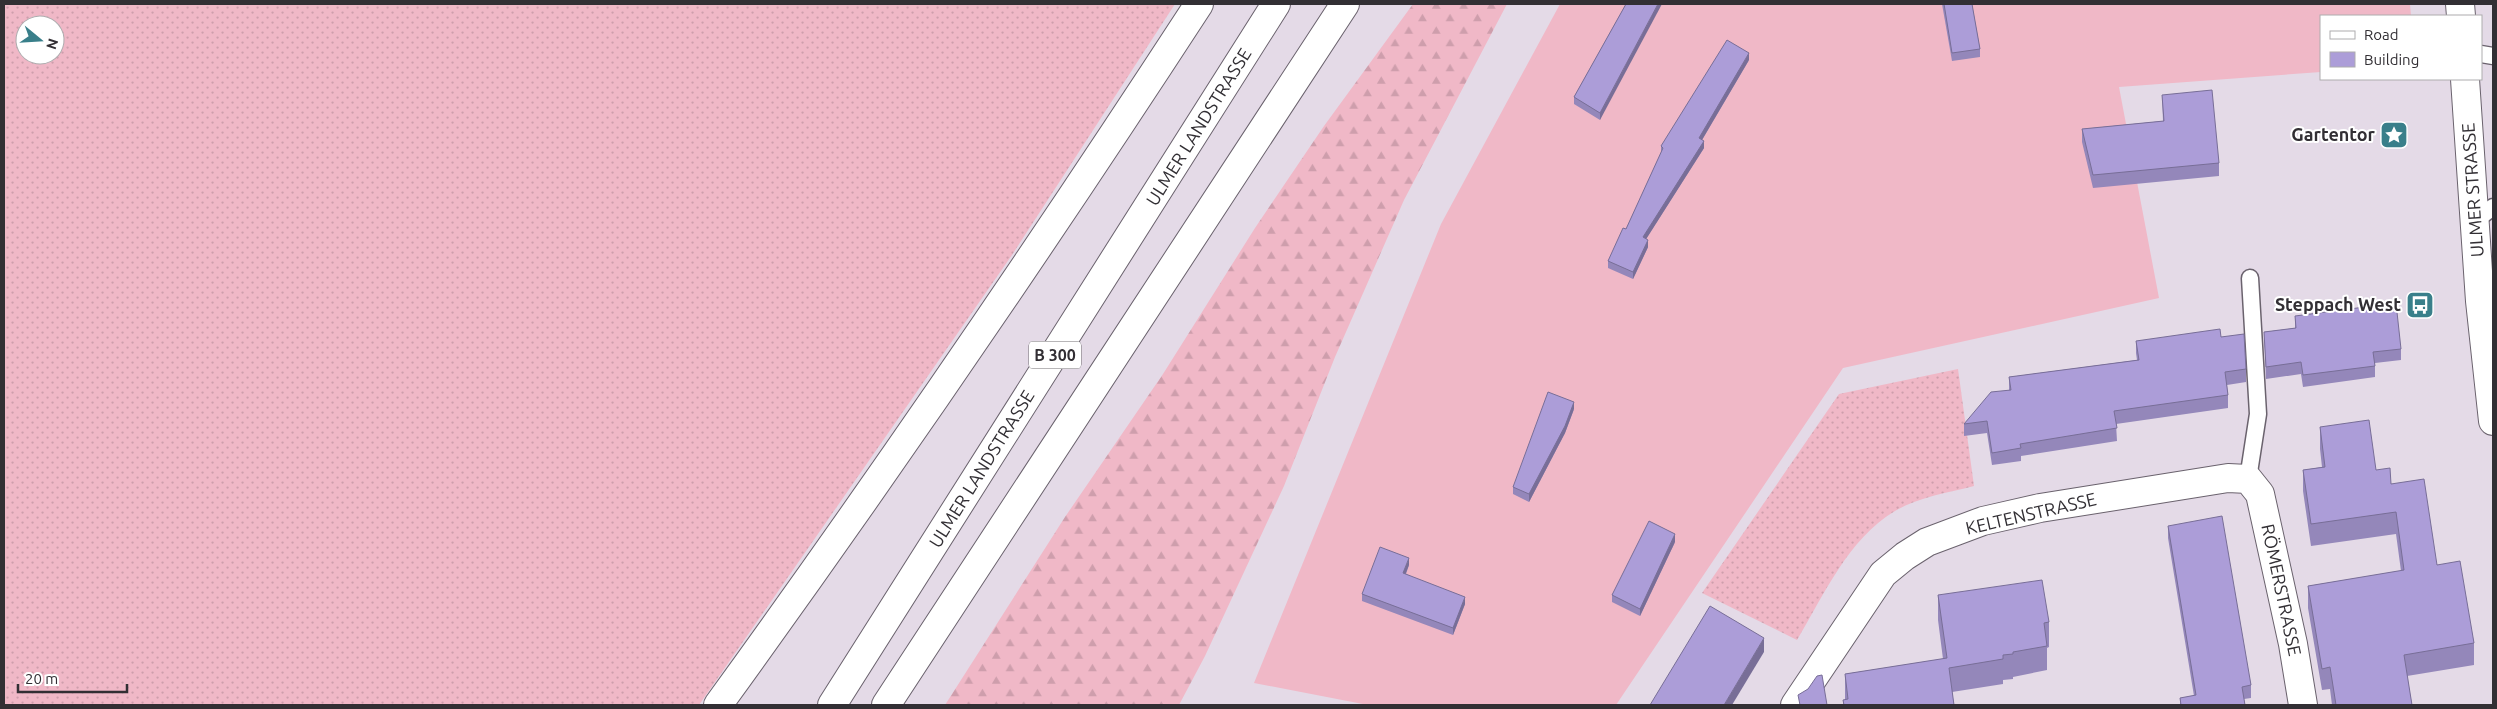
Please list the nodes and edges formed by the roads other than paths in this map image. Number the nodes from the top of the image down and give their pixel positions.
1 (1198, 4) edge
2 (1276, 4) edge
3 (1345, 4) edge
4 (2465, 80) edge
5 (2484, 214) edge
6 (2250, 278) dead end
7 (2493, 421) edge
8 (2248, 479) junction
9 (718, 705) edge
10 (832, 705) edge
11 (886, 705) edge
12 (1795, 705) edge
13 (2303, 705) edge

1 - 9 street
2 - 10 street, ULMER LANDSTRASSE / B 300
3 - 11 street, B 300
4 - 5 street, ULMER STRASSE
5 - 7 street, ULMER STRASSE
6 - 8 lane
8 - 12 street, KELTENSTRASSE
8 - 13 street, RÖMERSTRASSE

